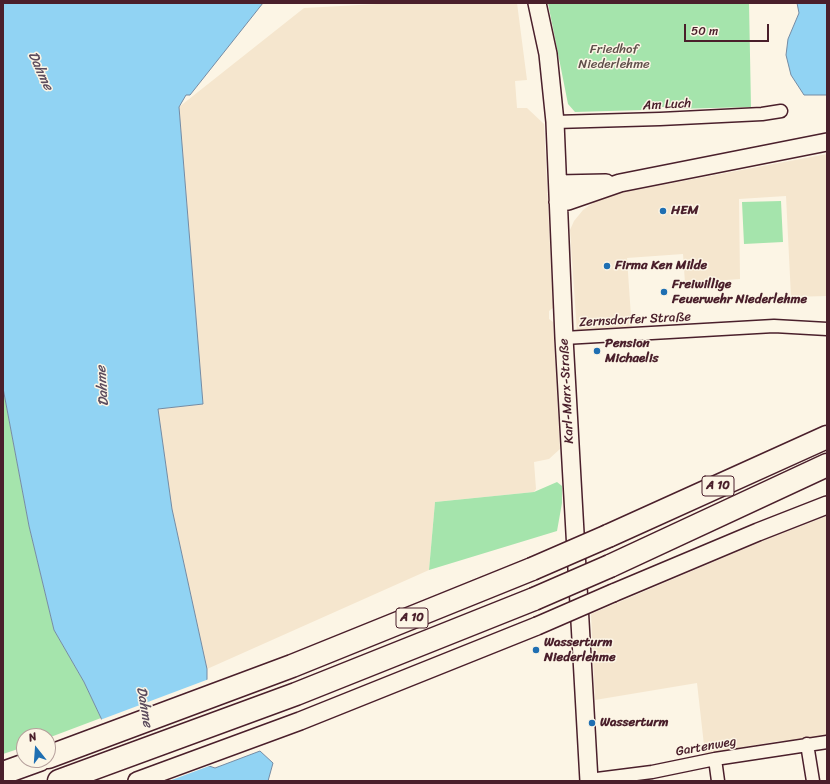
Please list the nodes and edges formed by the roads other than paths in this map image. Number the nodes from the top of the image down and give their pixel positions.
1 (537, 3) edge
2 (781, 111) dead end
3 (555, 122) junction
4 (827, 142) edge
5 (620, 183) junction
6 (558, 184) junction
7 (558, 202) junction
8 (827, 329) edge
9 (564, 338) junction
10 (827, 436) edge
11 (827, 466) edge
12 (827, 505) edge
13 (827, 742) edge
14 (807, 744) junction
15 (57, 753) edge
16 (715, 759) junction
17 (17, 768) edge
18 (3, 773) edge
19 (66, 778) edge
20 (137, 781) edge
21 (589, 781) edge
22 (718, 781) edge
23 (813, 781) edge

1 - 3 street, Karl-Marx-Straße
2 - 3 street, Am Luch
3 - 6 street, Karl-Marx-Straße
4 - 5 street
5 - 6 street
5 - 7 street
6 - 7 street, Karl-Marx-Straße
7 - 9 street, Karl-Marx-Straße
8 - 9 street, Zernsdorfer Straße
9 - 21 street, Karl-Marx-Straße
10 - 15 highway, A 10, bridge
11 - 19 highway, A 10, bridge
12 - 20 street, bridge
13 - 14 street, Gartenweg
14 - 16 street, Gartenweg
14 - 23 street
16 - 21 street, Gartenweg
16 - 22 street
17 - 18 highway

